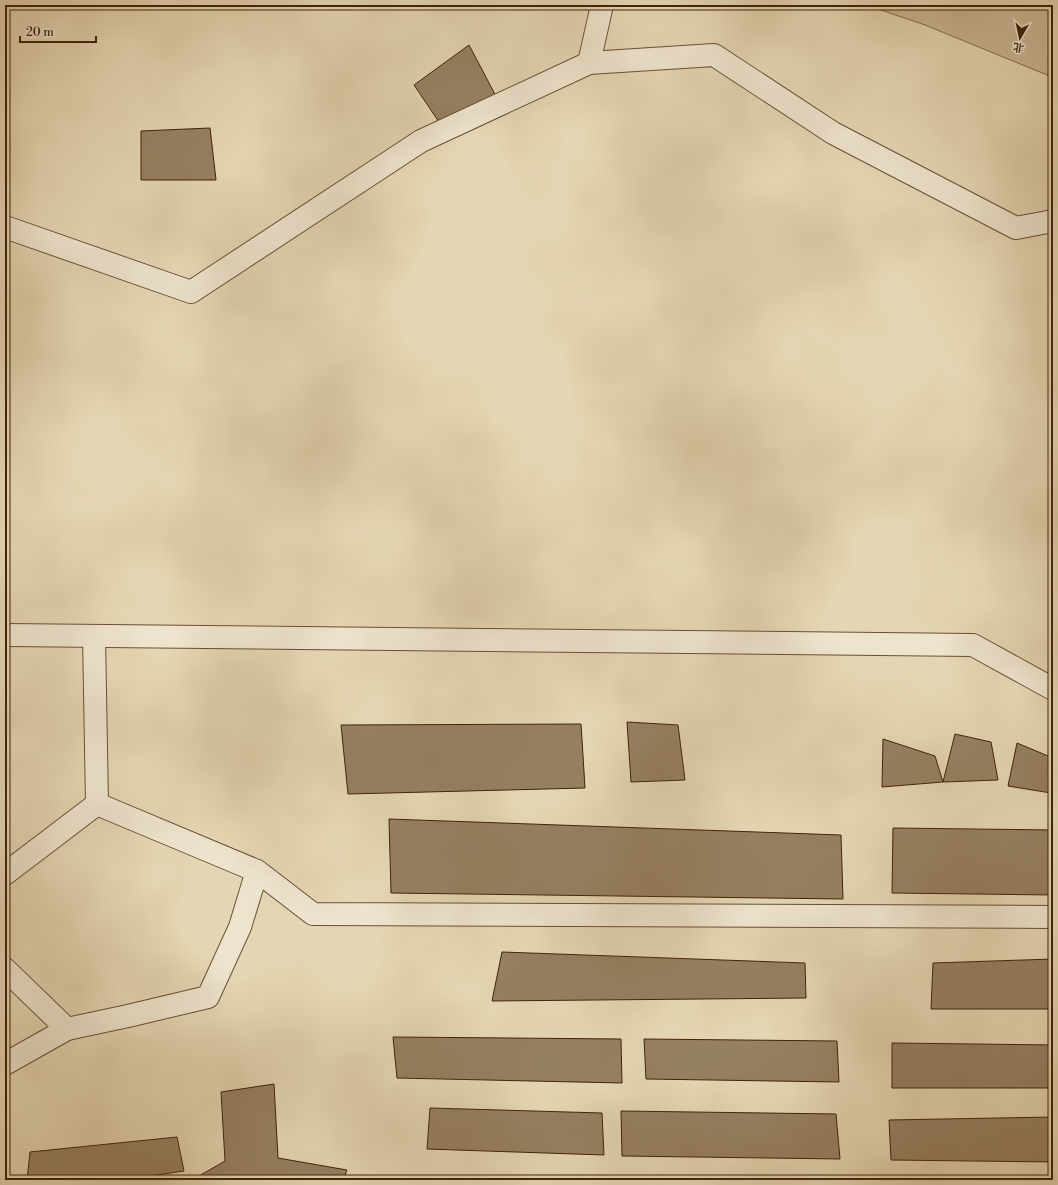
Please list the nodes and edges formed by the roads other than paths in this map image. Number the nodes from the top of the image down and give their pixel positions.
1 (602, 5) edge
2 (589, 63) junction
3 (1053, 221) edge
4 (5, 227) edge
5 (5, 635) edge
6 (94, 636) junction
7 (1053, 688) edge
8 (97, 804) junction
9 (257, 871) junction
10 (5, 874) edge
11 (1053, 917) edge
12 (5, 969) edge
13 (67, 1029) junction
14 (5, 1064) edge

1 - 2 street
2 - 3 street
2 - 4 street
5 - 6 street
6 - 7 street
6 - 8 street
8 - 9 street
8 - 10 street
9 - 11 street
9 - 13 street
12 - 13 street
13 - 14 street

